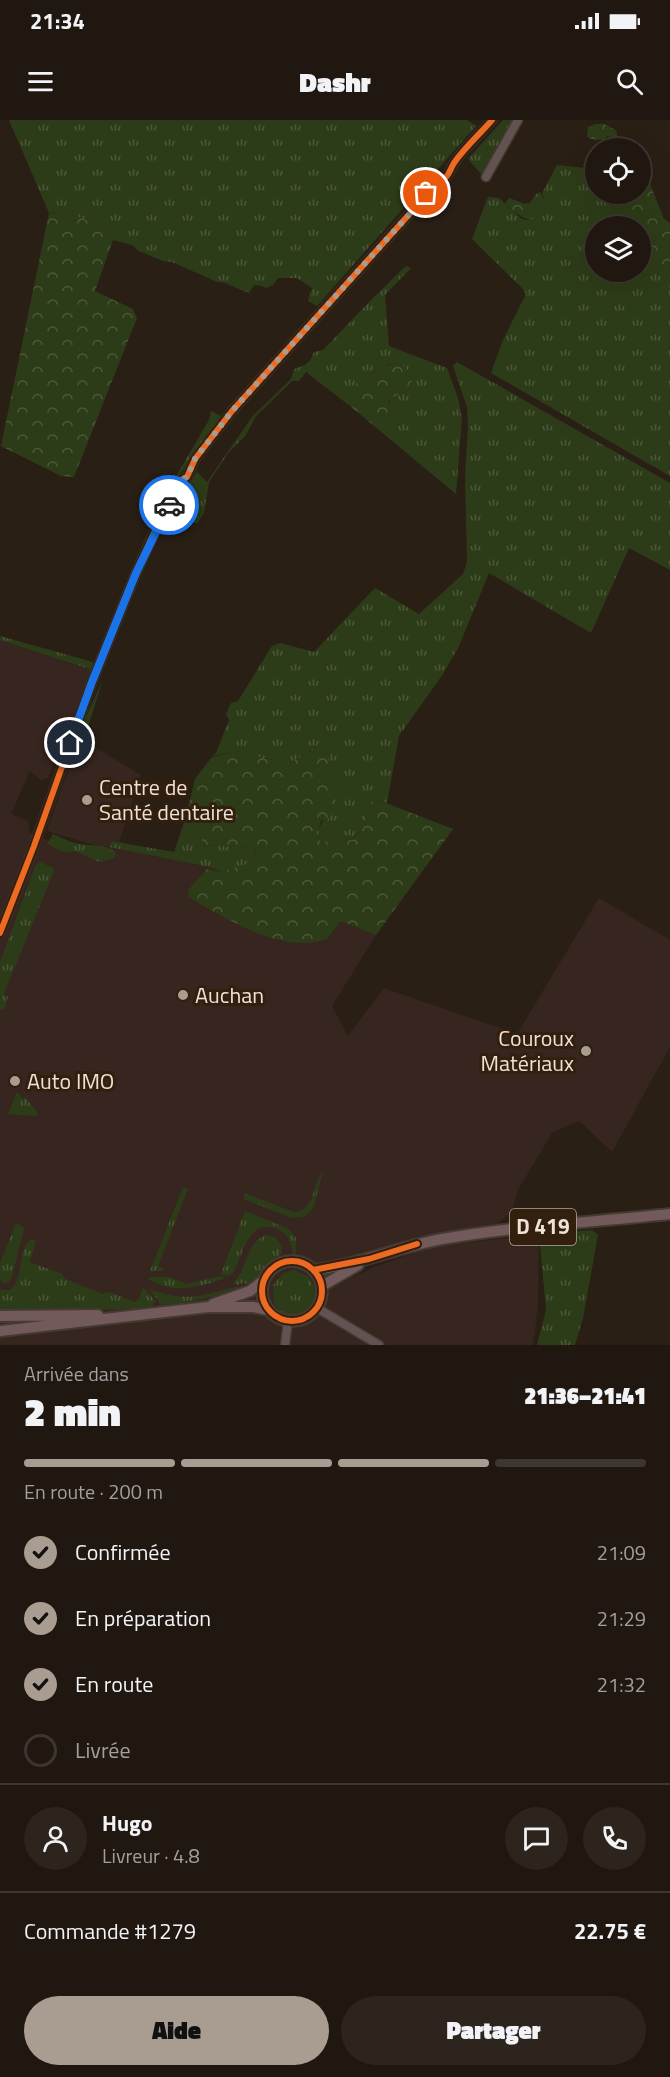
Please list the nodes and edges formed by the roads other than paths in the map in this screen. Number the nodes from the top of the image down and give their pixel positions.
1 (492, 120) edge
2 (518, 120) edge
3 (486, 177) dead end
4 (0, 933) edge
5 (670, 1214) edge
6 (369, 1259) junction
7 (313, 1270) junction
8 (264, 1280) junction
9 (322, 1286) junction
10 (208, 1307) junction
11 (317, 1308) junction
12 (268, 1310) junction
13 (0, 1316) edge
14 (126, 1316) junction
15 (288, 1321) junction
16 (44, 1327) junction
17 (0, 1331) edge
18 (0, 1336) edge
19 (285, 1345) edge
20 (379, 1345) edge

1 - 4 street
2 - 3 street
5 - 6 main road, D 419
6 - 7 main road, D 419
6 - 9 main road, D 419
7 - 8 main road
7 - 9 main road
8 - 10 main road
8 - 12 main road
9 - 11 main road
10 - 12 main road
10 - 14 main road
11 - 15 main road
11 - 20 street
12 - 15 main road
13 - 14 main road
14 - 16 main road
15 - 19 street
16 - 17 main road
16 - 18 main road

